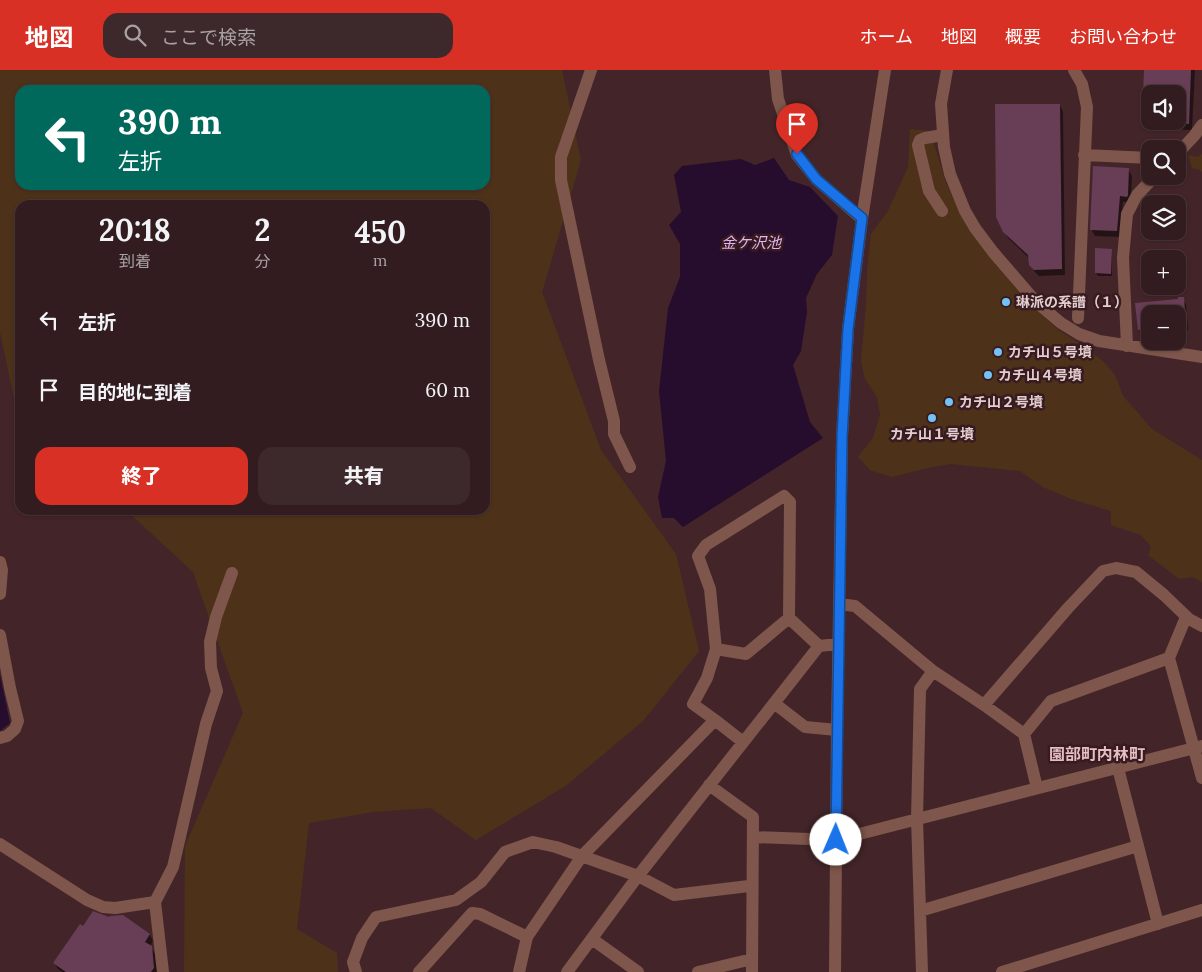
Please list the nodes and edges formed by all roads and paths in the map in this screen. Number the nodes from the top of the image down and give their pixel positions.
1 (590, 70) edge
2 (775, 70) edge
3 (885, 70) edge
4 (947, 70) edge
5 (1074, 70) edge
6 (1202, 125) edge
7 (943, 135) junction
8 (1186, 144) edge
9 (1084, 155) junction
10 (1141, 158) edge
11 (1146, 185) edge
12 (958, 197) junction
13 (862, 218) junction
14 (1078, 318) dead end
15 (1127, 346) junction
16 (1202, 357) edge
17 (630, 467) dead end
18 (0, 562) edge
19 (232, 573) dead end
20 (0, 594) edge
21 (839, 604) junction
22 (1186, 617) junction
23 (789, 618) junction
24 (1202, 626) edge
25 (0, 635) edge
26 (838, 644) junction
27 (819, 646) junction
28 (716, 649) junction
29 (1169, 658) junction
30 (933, 671) junction
31 (774, 703) junction
32 (984, 705) junction
33 (715, 720) junction
34 (837, 730) junction
35 (1024, 734) junction
36 (0, 738) edge
37 (743, 742) junction
38 (1198, 747) edge
39 (1118, 768) junction
40 (1202, 778) edge
41 (709, 785) junction
42 (1037, 788) junction
43 (917, 819) junction
44 (753, 838) junction
45 (836, 840) junction
46 (0, 844) edge
47 (1138, 846) junction
48 (582, 856) junction
49 (638, 876) junction
50 (749, 886) dead end
51 (155, 902) junction
52 (1202, 910) edge
53 (920, 911) junction
54 (1158, 924) junction
55 (527, 937) junction
56 (592, 939) junction
57 (752, 966) edge
58 (1024, 969) edge
59 (163, 972) edge
60 (356, 972) edge
61 (419, 972) edge
62 (519, 972) edge
63 (566, 972) edge
64 (638, 972) edge
65 (698, 972) edge
66 (835, 972) edge
67 (922, 972) edge
68 (1002, 972) edge

1 - 17 street
2 - 13 street
3 - 13 street
4 - 7 street
5 - 9 street
6 - 8 street
7 - 12 street
7 - 12 street
9 - 10 street
9 - 14 street
11 - 15 street
12 - 15 street
13 - 21 street
15 - 16 street
18 - 20 street
19 - 51 street
21 - 26 street
21 - 30 street
22 - 24 street
22 - 29 street
22 - 32 street
23 - 27 street
23 - 28 street
23 - 28 street
25 - 36 street
26 - 27 street
26 - 34 street
27 - 31 street
28 - 33 street
29 - 35 street
29 - 38 street
30 - 32 street
30 - 43 street
31 - 34 street
31 - 37 street
32 - 35 street
33 - 37 street
33 - 48 street
34 - 45 street
35 - 42 street
37 - 41 street
38 - 39 street
38 - 40 street
39 - 42 street
39 - 47 street
41 - 44 street
41 - 49 street
42 - 43 street
43 - 45 street
43 - 53 street
44 - 45 street
44 - 57 street
45 - 66 street
46 - 51 street
47 - 53 street
47 - 54 street
48 - 49 street
48 - 55 street
48 - 60 street
49 - 50 street
49 - 56 street
51 - 59 street
52 - 54 street
53 - 67 street
54 - 58 street
55 - 61 street
55 - 62 street
56 - 63 street
56 - 64 street
57 - 65 street
58 - 68 street

